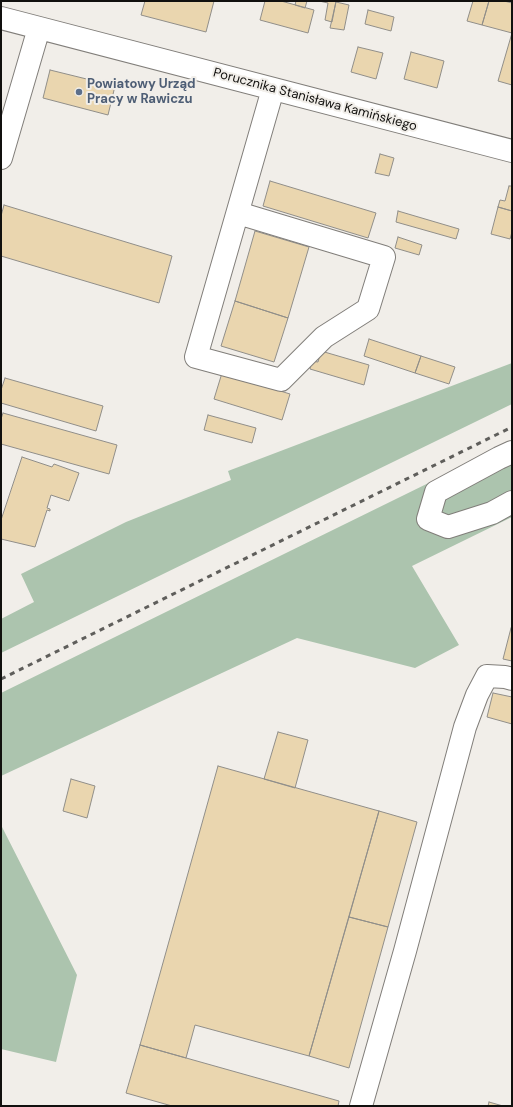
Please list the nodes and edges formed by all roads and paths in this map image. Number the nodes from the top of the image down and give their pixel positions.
1 (1, 18) edge
2 (39, 28) junction
3 (273, 89) junction
4 (512, 151) edge
5 (1, 158) edge
6 (238, 213) junction
7 (512, 452) edge
8 (512, 502) edge
9 (512, 679) edge
10 (361, 1106) edge

1 - 2 street, Porucznika Stanisława Kamińskiego
2 - 3 street, Porucznika Stanisława Kamińskiego
2 - 5 street
3 - 4 street, Porucznika Stanisława Kamińskiego
3 - 6 street
6 - 6 street
7 - 8 street
9 - 10 street

